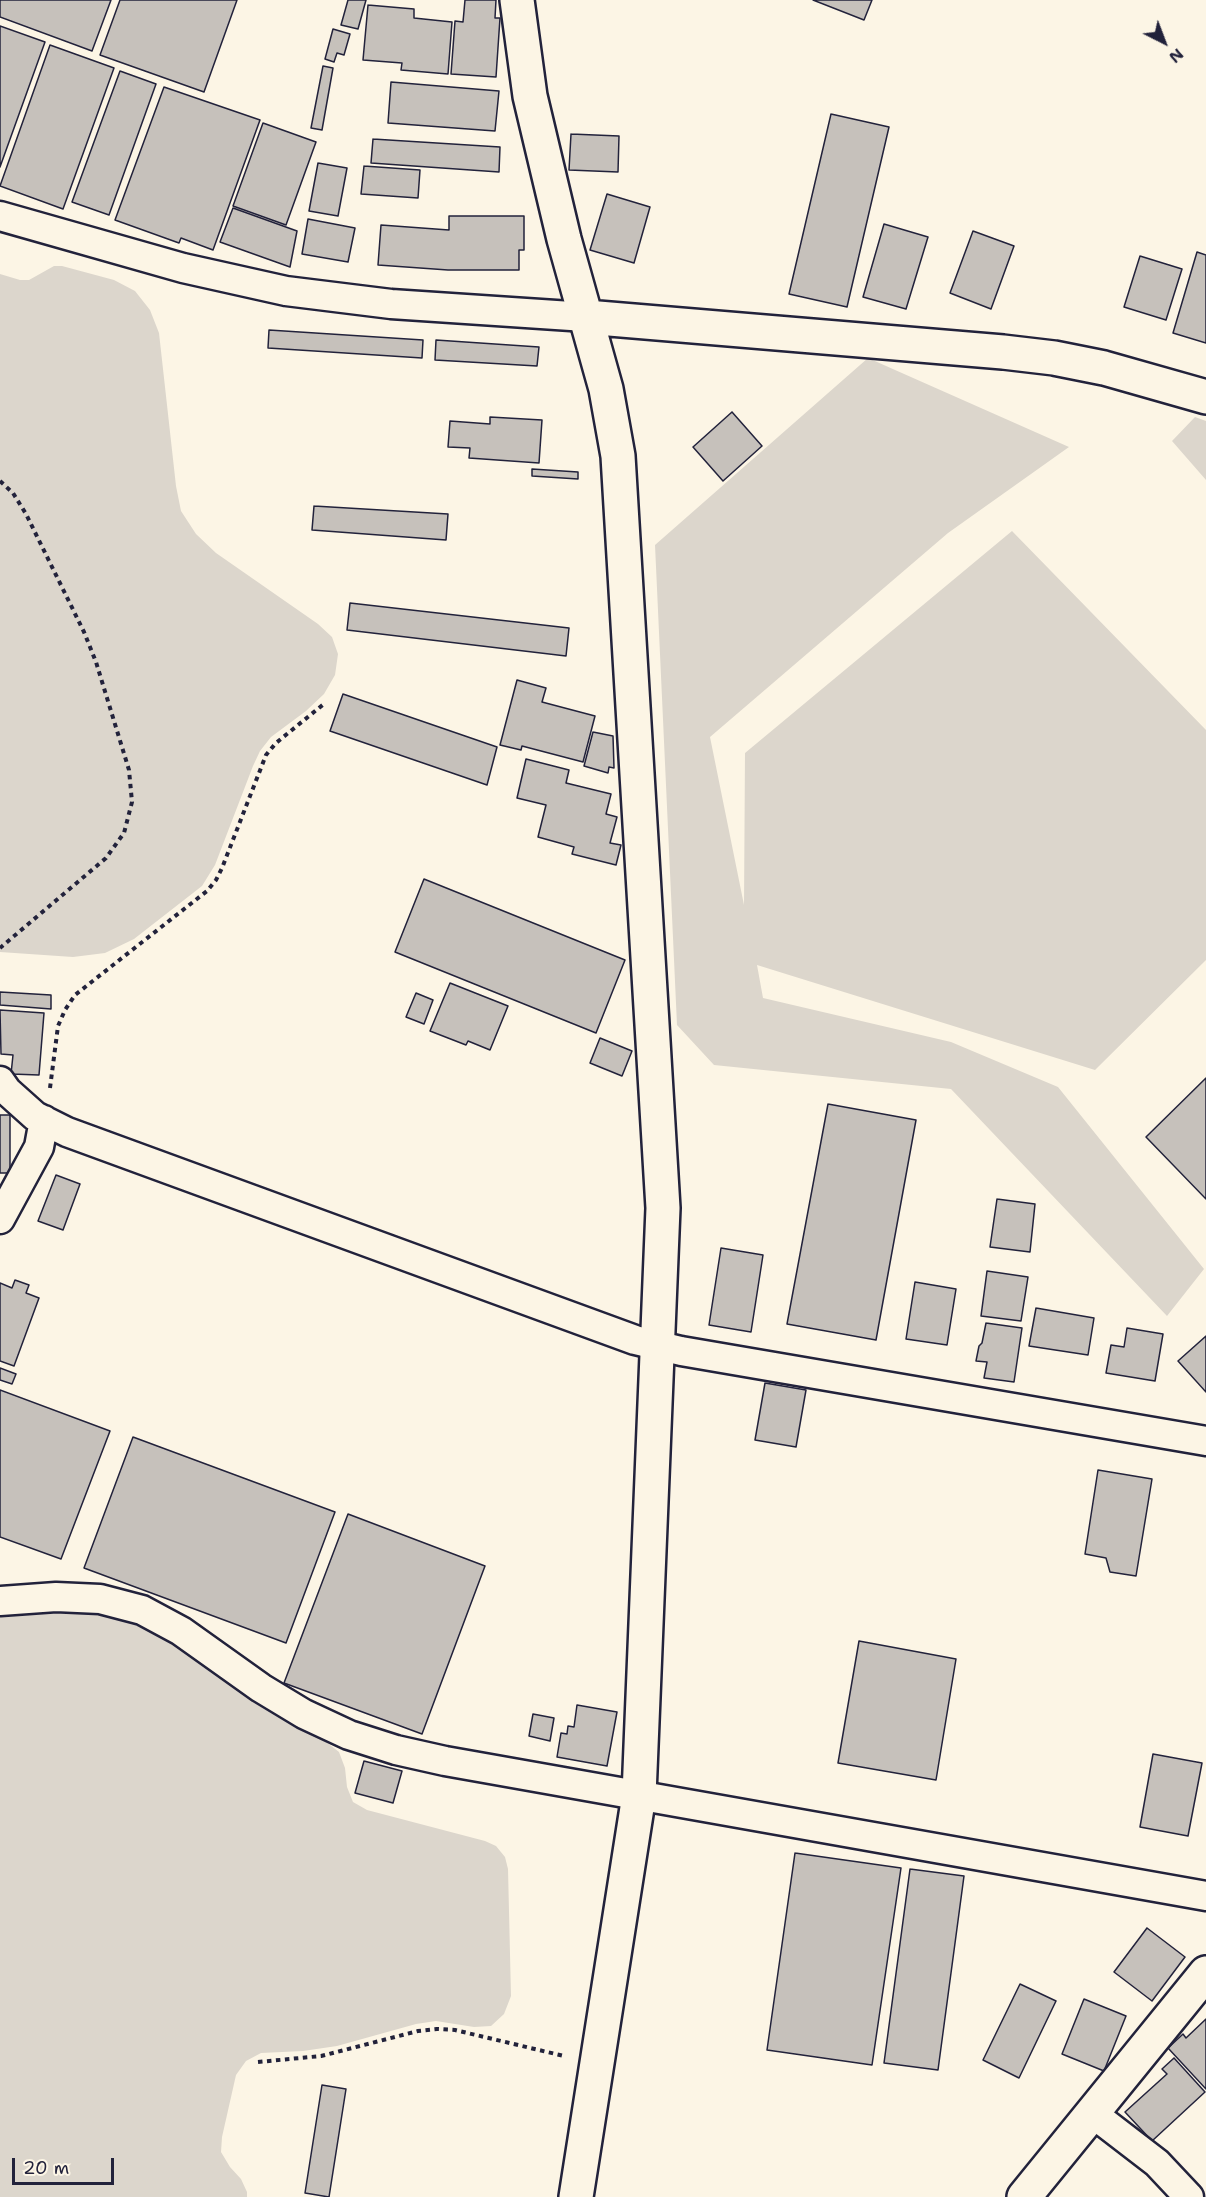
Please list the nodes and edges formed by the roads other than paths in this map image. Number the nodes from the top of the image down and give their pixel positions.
1 (517, 0) edge
2 (0, 216) edge
3 (586, 318) junction
4 (1206, 398) edge
5 (0, 1081) edge
6 (44, 1120) junction
7 (0, 1220) edge
8 (658, 1346) junction
9 (1206, 1441) edge
10 (0, 1601) edge
11 (639, 1795) junction
12 (1206, 1896) edge
13 (1206, 1973) edge
14 (1092, 2113) junction
15 (576, 2197) edge
16 (1024, 2197) edge
17 (1189, 2197) edge

1 - 3 street
2 - 3 street
3 - 4 street
3 - 8 street
5 - 6 street
6 - 7 street
6 - 8 street
8 - 9 street
8 - 11 street
10 - 11 street
11 - 12 street
11 - 15 street
13 - 14 street
14 - 16 street
14 - 17 street

